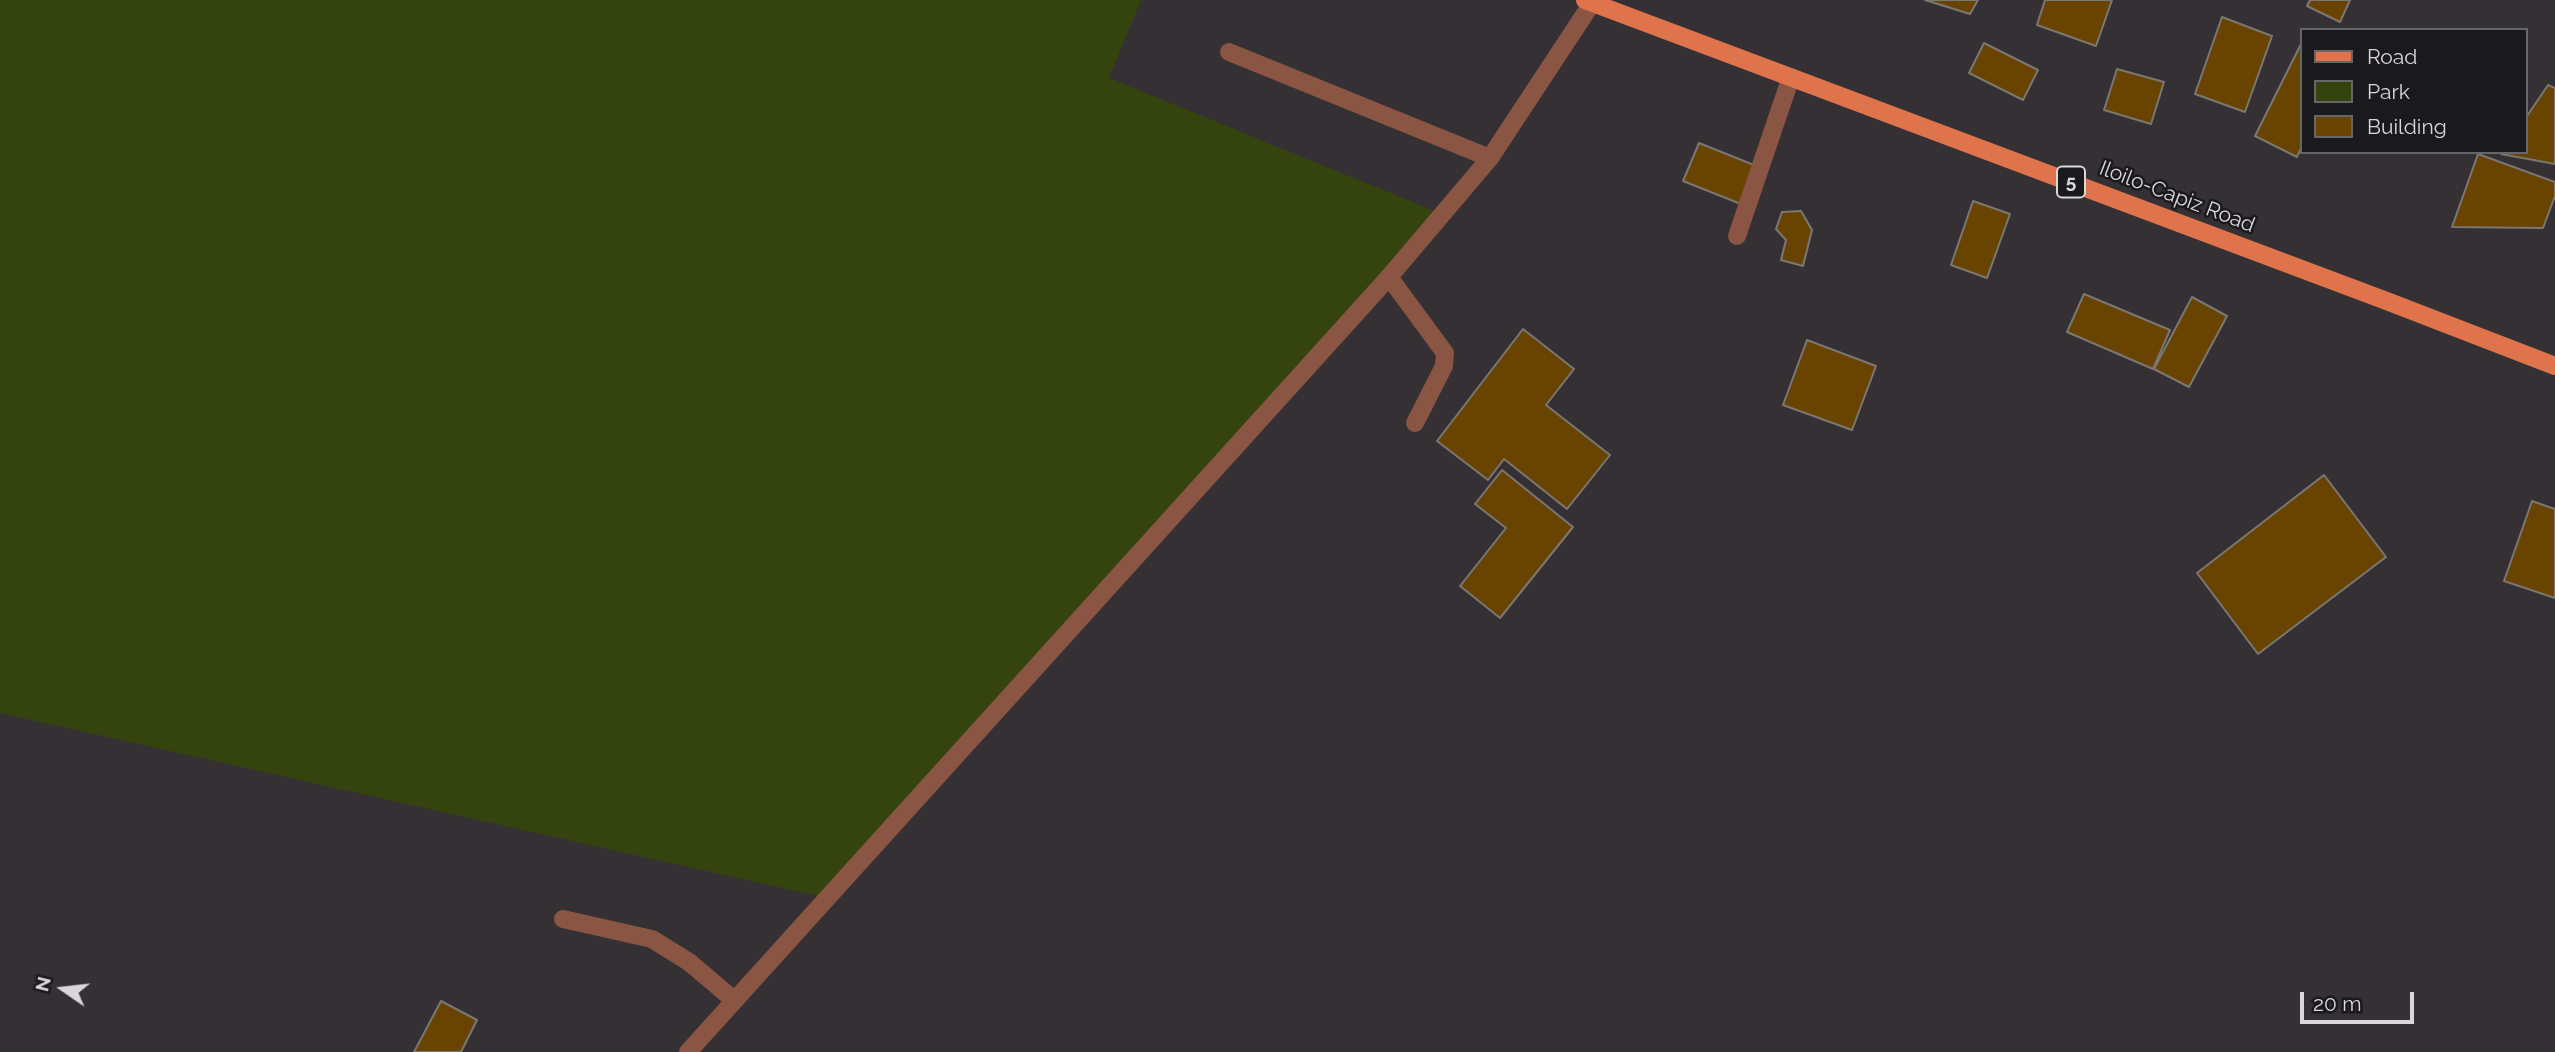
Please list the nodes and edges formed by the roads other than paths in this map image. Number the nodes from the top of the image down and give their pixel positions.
1 (1589, 1) edge
2 (1229, 52) dead end
3 (1791, 77) junction
4 (1490, 158) junction
5 (1737, 236) dead end
6 (1389, 277) junction
7 (2555, 366) edge
8 (1415, 423) dead end
9 (563, 919) dead end
10 (734, 1000) junction
11 (688, 1052) edge

1 - 3 main road, Iloilo-Capiz Road / 5
1 - 4 street
2 - 4 street
3 - 5 street
3 - 7 main road, Iloilo-Capiz Road / 5
4 - 6 street
6 - 8 street
6 - 10 street
9 - 10 street
10 - 11 street

